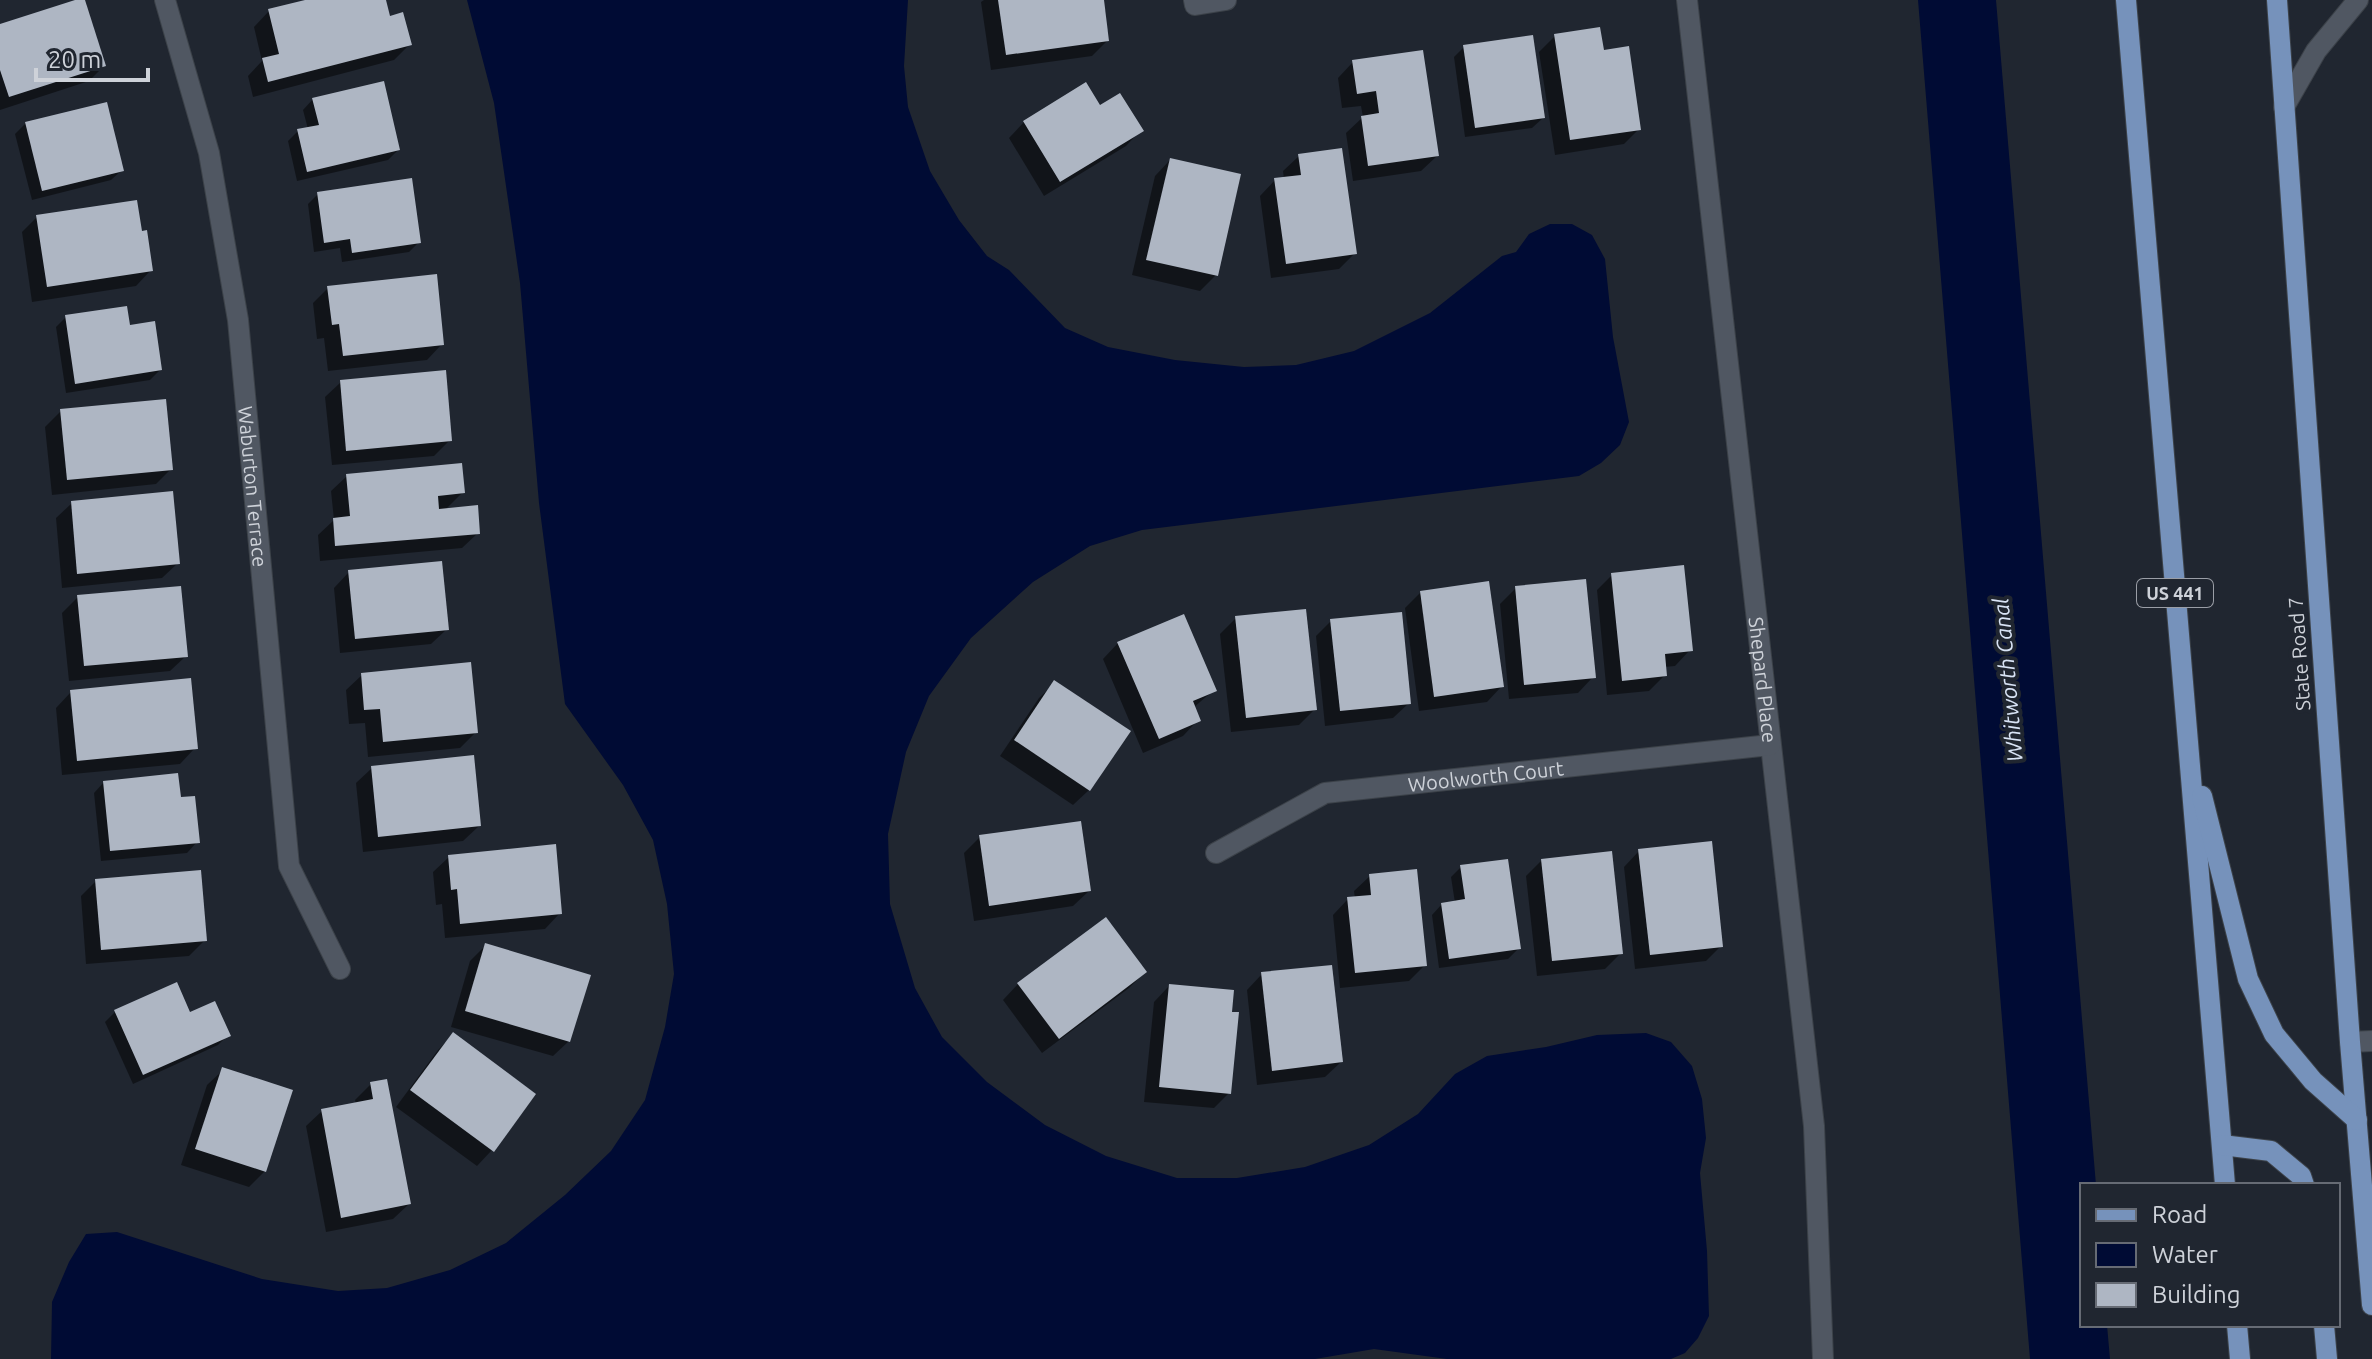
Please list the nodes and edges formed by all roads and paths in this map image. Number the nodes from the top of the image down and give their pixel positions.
1 (165, 0) edge
2 (1194, 0) edge
3 (1226, 0) edge
4 (1687, 0) edge
5 (2126, 0) edge
6 (2277, 0) edge
7 (2358, 0) edge
8 (2284, 107) junction
9 (2187, 738) junction
10 (1770, 745) junction
11 (1216, 853) dead end
12 (340, 969) dead end
13 (2372, 1041) edge
14 (2350, 1042) junction
15 (2364, 1120) edge
16 (2222, 1145) junction
17 (2225, 1183) edge
18 (2303, 1183) edge
19 (2372, 1305) edge
20 (2237, 1327) edge
21 (2324, 1327) edge
22 (1823, 1359) edge
23 (2240, 1359) edge
24 (2327, 1359) edge

1 - 12 street, Waburton Terrace
2 - 3 street
4 - 10 street, Shepard Place
5 - 9 main road, US 441
6 - 8 main road, State Road 7
7 - 8 street
8 - 14 main road, State Road 7
9 - 15 main road
9 - 16 main road, US 441
10 - 11 street, Woolworth Court
10 - 22 street, Shepard Place
13 - 14 street
14 - 15 main road, State Road 7
15 - 19 main road, State Road 7
16 - 17 main road, US 441
16 - 18 main road
20 - 23 main road
21 - 24 main road

